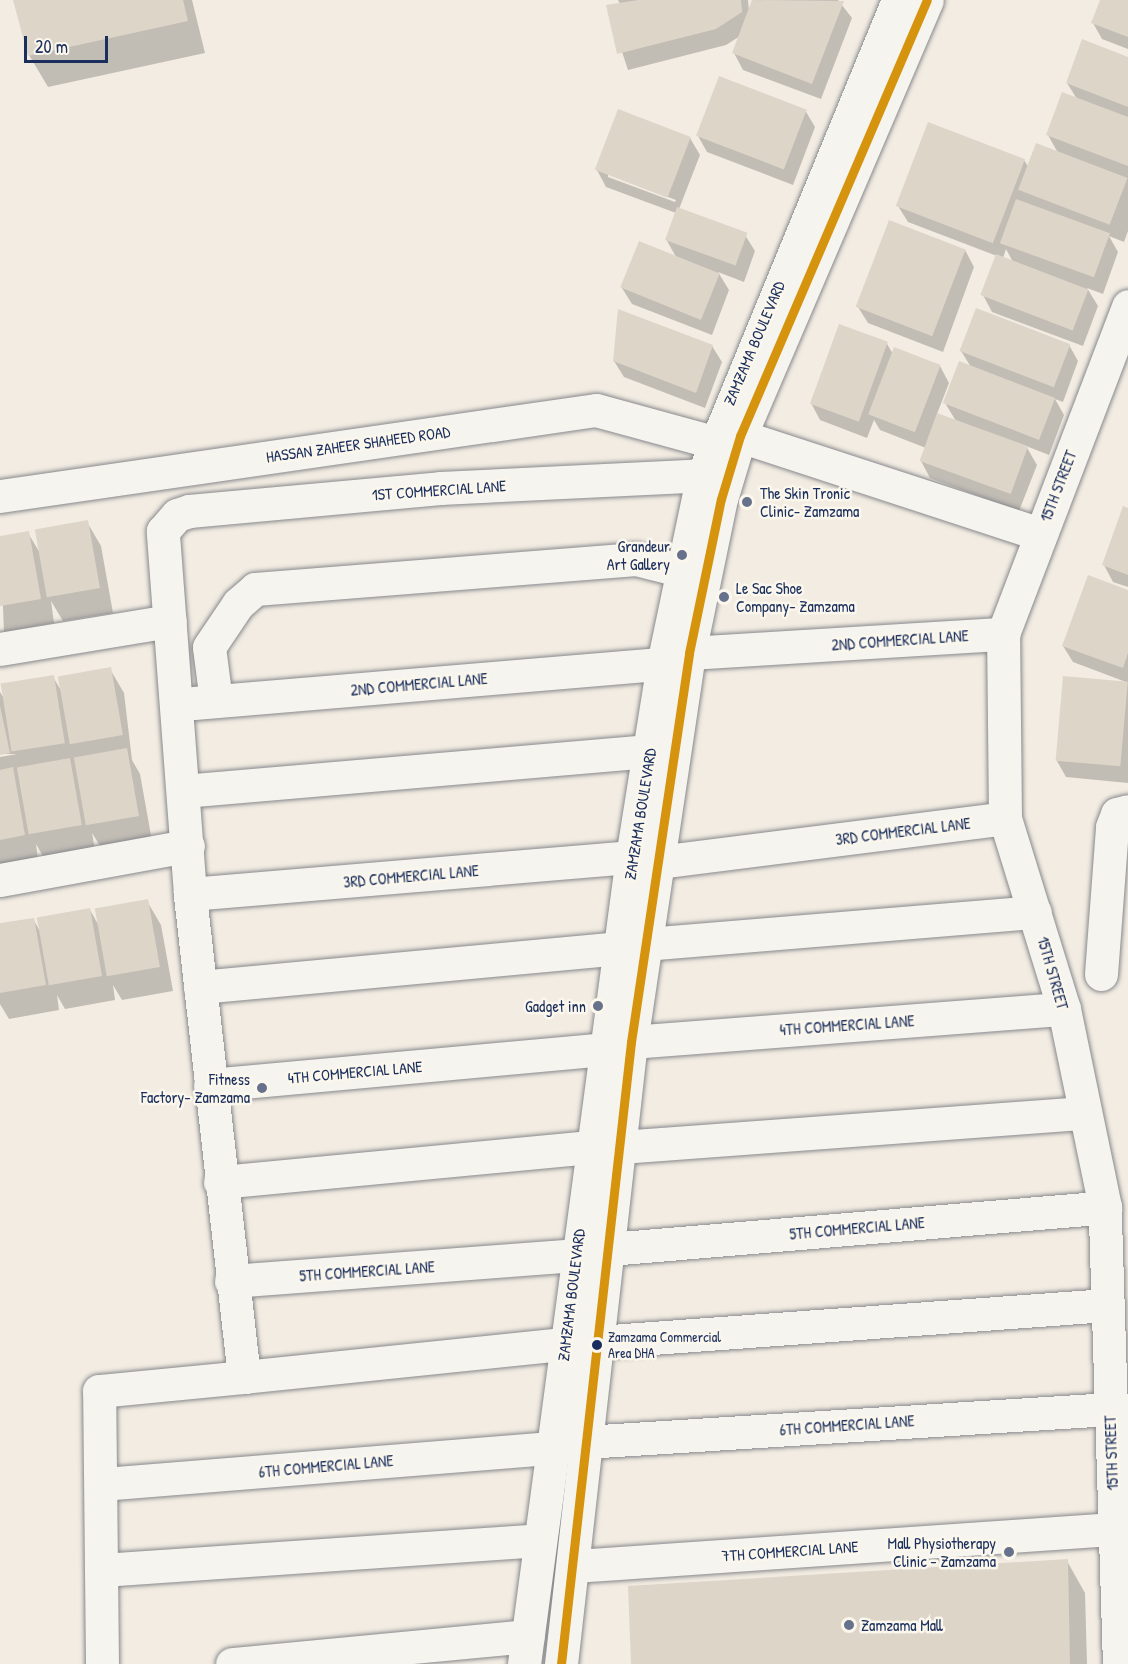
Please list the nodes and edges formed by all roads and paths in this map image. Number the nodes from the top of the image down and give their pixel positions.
1 (898, 0) edge
2 (927, 0) edge
3 (1128, 306) edge
4 (727, 439) junction
5 (703, 476) junction
6 (0, 496) edge
7 (1040, 534) junction
8 (683, 571) junction
9 (170, 621) junction
10 (1003, 633) junction
11 (0, 649) edge
12 (676, 658) junction
13 (216, 701) junction
14 (175, 705) junction
15 (649, 751) junction
16 (183, 790) junction
17 (1128, 811) edge
18 (1005, 818) junction
19 (188, 846) junction
20 (645, 860) junction
21 (0, 880) edge
22 (190, 894) junction
23 (1035, 912) junction
24 (633, 946) junction
25 (1054, 970) junction
26 (1114, 975) edge
27 (200, 987) junction
28 (1064, 1009) junction
29 (619, 1045) junction
30 (210, 1085) junction
31 (1085, 1113) junction
32 (606, 1147) junction
33 (220, 1182) junction
34 (1105, 1207) junction
35 (609, 1249) junction
36 (575, 1255) junction
37 (231, 1281) junction
38 (1107, 1305) junction
39 (597, 1342) junction
40 (564, 1344) junction
41 (244, 1377) junction
42 (1110, 1409) junction
43 (584, 1442) junction
44 (551, 1448) junction
45 (102, 1484) junction
46 (1114, 1529) junction
47 (540, 1540) junction
48 (574, 1566) junction
49 (102, 1570) junction
50 (526, 1650) edge
51 (102, 1664) edge
52 (232, 1664) edge
53 (561, 1664) edge
54 (1119, 1664) edge

1 - 4 street, ZAMZAMA BOULEVARD
2 - 4 street, ZAMZAMA BOULEVARD
3 - 7 street, 15TH STREET
4 - 5 street, ZAMZAMA BOULEVARD
4 - 6 street, HASSAN ZAHEER SHAHEED ROAD
4 - 7 street, HASSAN ZAHEER SHAHEED ROAD
4 - 12 street, ZAMZAMA BOULEVARD
5 - 8 street, ZAMZAMA BOULEVARD
5 - 9 street, 1ST COMMERCIAL LANE
7 - 10 street, 15TH STREET
8 - 12 street, ZAMZAMA BOULEVARD
8 - 13 street
9 - 11 street
9 - 14 street
10 - 12 street, 2ND COMMERCIAL LANE
10 - 18 street, 15TH STREET
12 - 13 street, 2ND COMMERCIAL LANE
12 - 15 street, ZAMZAMA BOULEVARD
12 - 20 street, ZAMZAMA BOULEVARD
13 - 14 street, 2ND COMMERCIAL LANE
14 - 16 street
15 - 16 street
15 - 20 street, ZAMZAMA BOULEVARD
16 - 19 street
17 - 26 street
18 - 20 street, 3RD COMMERCIAL LANE
18 - 23 street, 15TH STREET
19 - 21 street
19 - 22 street
20 - 22 street, 3RD COMMERCIAL LANE
20 - 24 street, ZAMZAMA BOULEVARD
22 - 27 street
23 - 24 street
23 - 25 street, 15TH STREET
24 - 27 street
24 - 29 street, ZAMZAMA BOULEVARD
25 - 26 street
25 - 28 street, 15TH STREET
27 - 30 street
28 - 29 street, 4TH COMMERCIAL LANE
28 - 31 street, 15TH STREET
29 - 30 street, 4TH COMMERCIAL LANE
29 - 32 street, ZAMZAMA BOULEVARD
30 - 33 street
31 - 32 street
31 - 34 street, 15TH STREET
32 - 33 street
32 - 35 street, ZAMZAMA BOULEVARD
32 - 36 street, ZAMZAMA BOULEVARD
33 - 37 street
34 - 35 street, 5TH COMMERCIAL LANE
34 - 38 street, 15TH STREET
35 - 39 street, ZAMZAMA BOULEVARD
36 - 37 street, 5TH COMMERCIAL LANE
36 - 40 street, ZAMZAMA BOULEVARD
37 - 41 street
38 - 39 street
38 - 42 street, 15TH STREET
39 - 43 street, ZAMZAMA BOULEVARD
40 - 41 street
40 - 44 street, ZAMZAMA BOULEVARD
41 - 45 street
42 - 43 street, 6TH COMMERCIAL LANE
42 - 46 street, 15TH STREET
43 - 48 street, ZAMZAMA BOULEVARD
44 - 45 street, 6TH COMMERCIAL LANE
44 - 47 street, ZAMZAMA BOULEVARD
45 - 49 street
46 - 48 street, 7TH COMMERCIAL LANE
46 - 54 street, 15TH STREET
47 - 49 street
47 - 50 street, ZAMZAMA BOULEVARD
48 - 53 street, ZAMZAMA BOULEVARD
49 - 51 street
50 - 52 street

